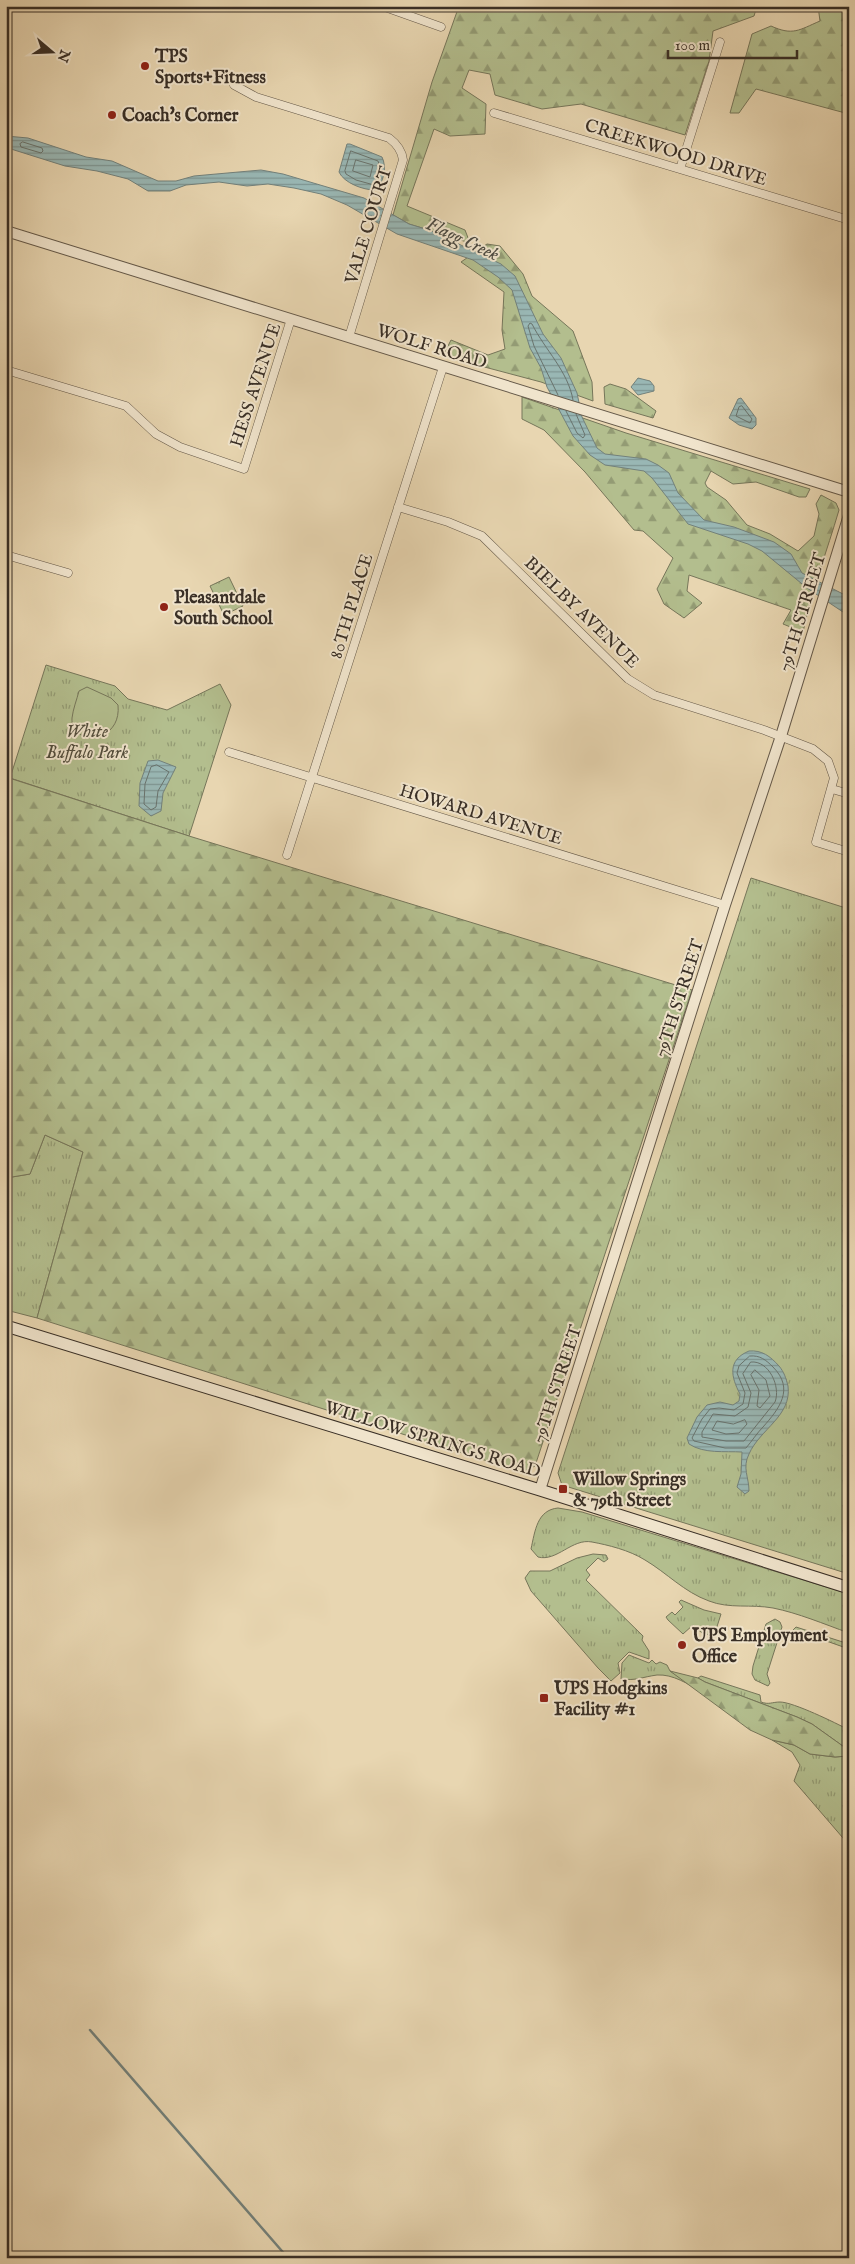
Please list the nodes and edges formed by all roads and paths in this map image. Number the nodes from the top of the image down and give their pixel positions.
1 (387, 7) edge
2 (441, 26) dead end
3 (720, 42) dead end
4 (234, 85) dead end
5 (494, 113) dead end
6 (680, 169) junction
7 (849, 220) edge
8 (6, 231) edge
9 (291, 320) junction
10 (349, 338) junction
11 (443, 367) junction
12 (6, 370) edge
13 (849, 492) edge
14 (398, 507) junction
15 (849, 515) edge
16 (6, 555) edge
17 (68, 573) dead end
18 (781, 736) junction
19 (229, 752) dead end
20 (312, 778) junction
21 (832, 789) junction
22 (849, 794) edge
23 (849, 852) edge
24 (287, 855) dead end
25 (725, 905) junction
26 (6, 1326) edge
27 (540, 1490) junction
28 (849, 1588) edge

1 - 2 street
3 - 6 street
4 - 10 street, VALE COURT
5 - 6 street, CREEKWOOD DRIVE
6 - 7 street, CREEKWOOD DRIVE
8 - 9 street, WOLF ROAD
9 - 10 street, WOLF ROAD
9 - 12 street, HESS AVENUE
10 - 11 street, WOLF ROAD
11 - 13 street, WOLF ROAD
11 - 14 street, 80TH PLACE
14 - 18 street, BIELBY AVENUE
14 - 20 street, 80TH PLACE
15 - 18 street, 79TH STREET
16 - 17 street
18 - 21 street, BIELBY AVENUE
18 - 25 street, 79TH STREET
19 - 20 street, HOWARD AVENUE
20 - 24 street, 80TH PLACE
20 - 25 street, HOWARD AVENUE
21 - 22 street
21 - 23 street
25 - 27 street, 79TH STREET
26 - 27 main road, WILLOW SPRINGS ROAD
27 - 28 main road, WILLOW SPRINGS ROAD

